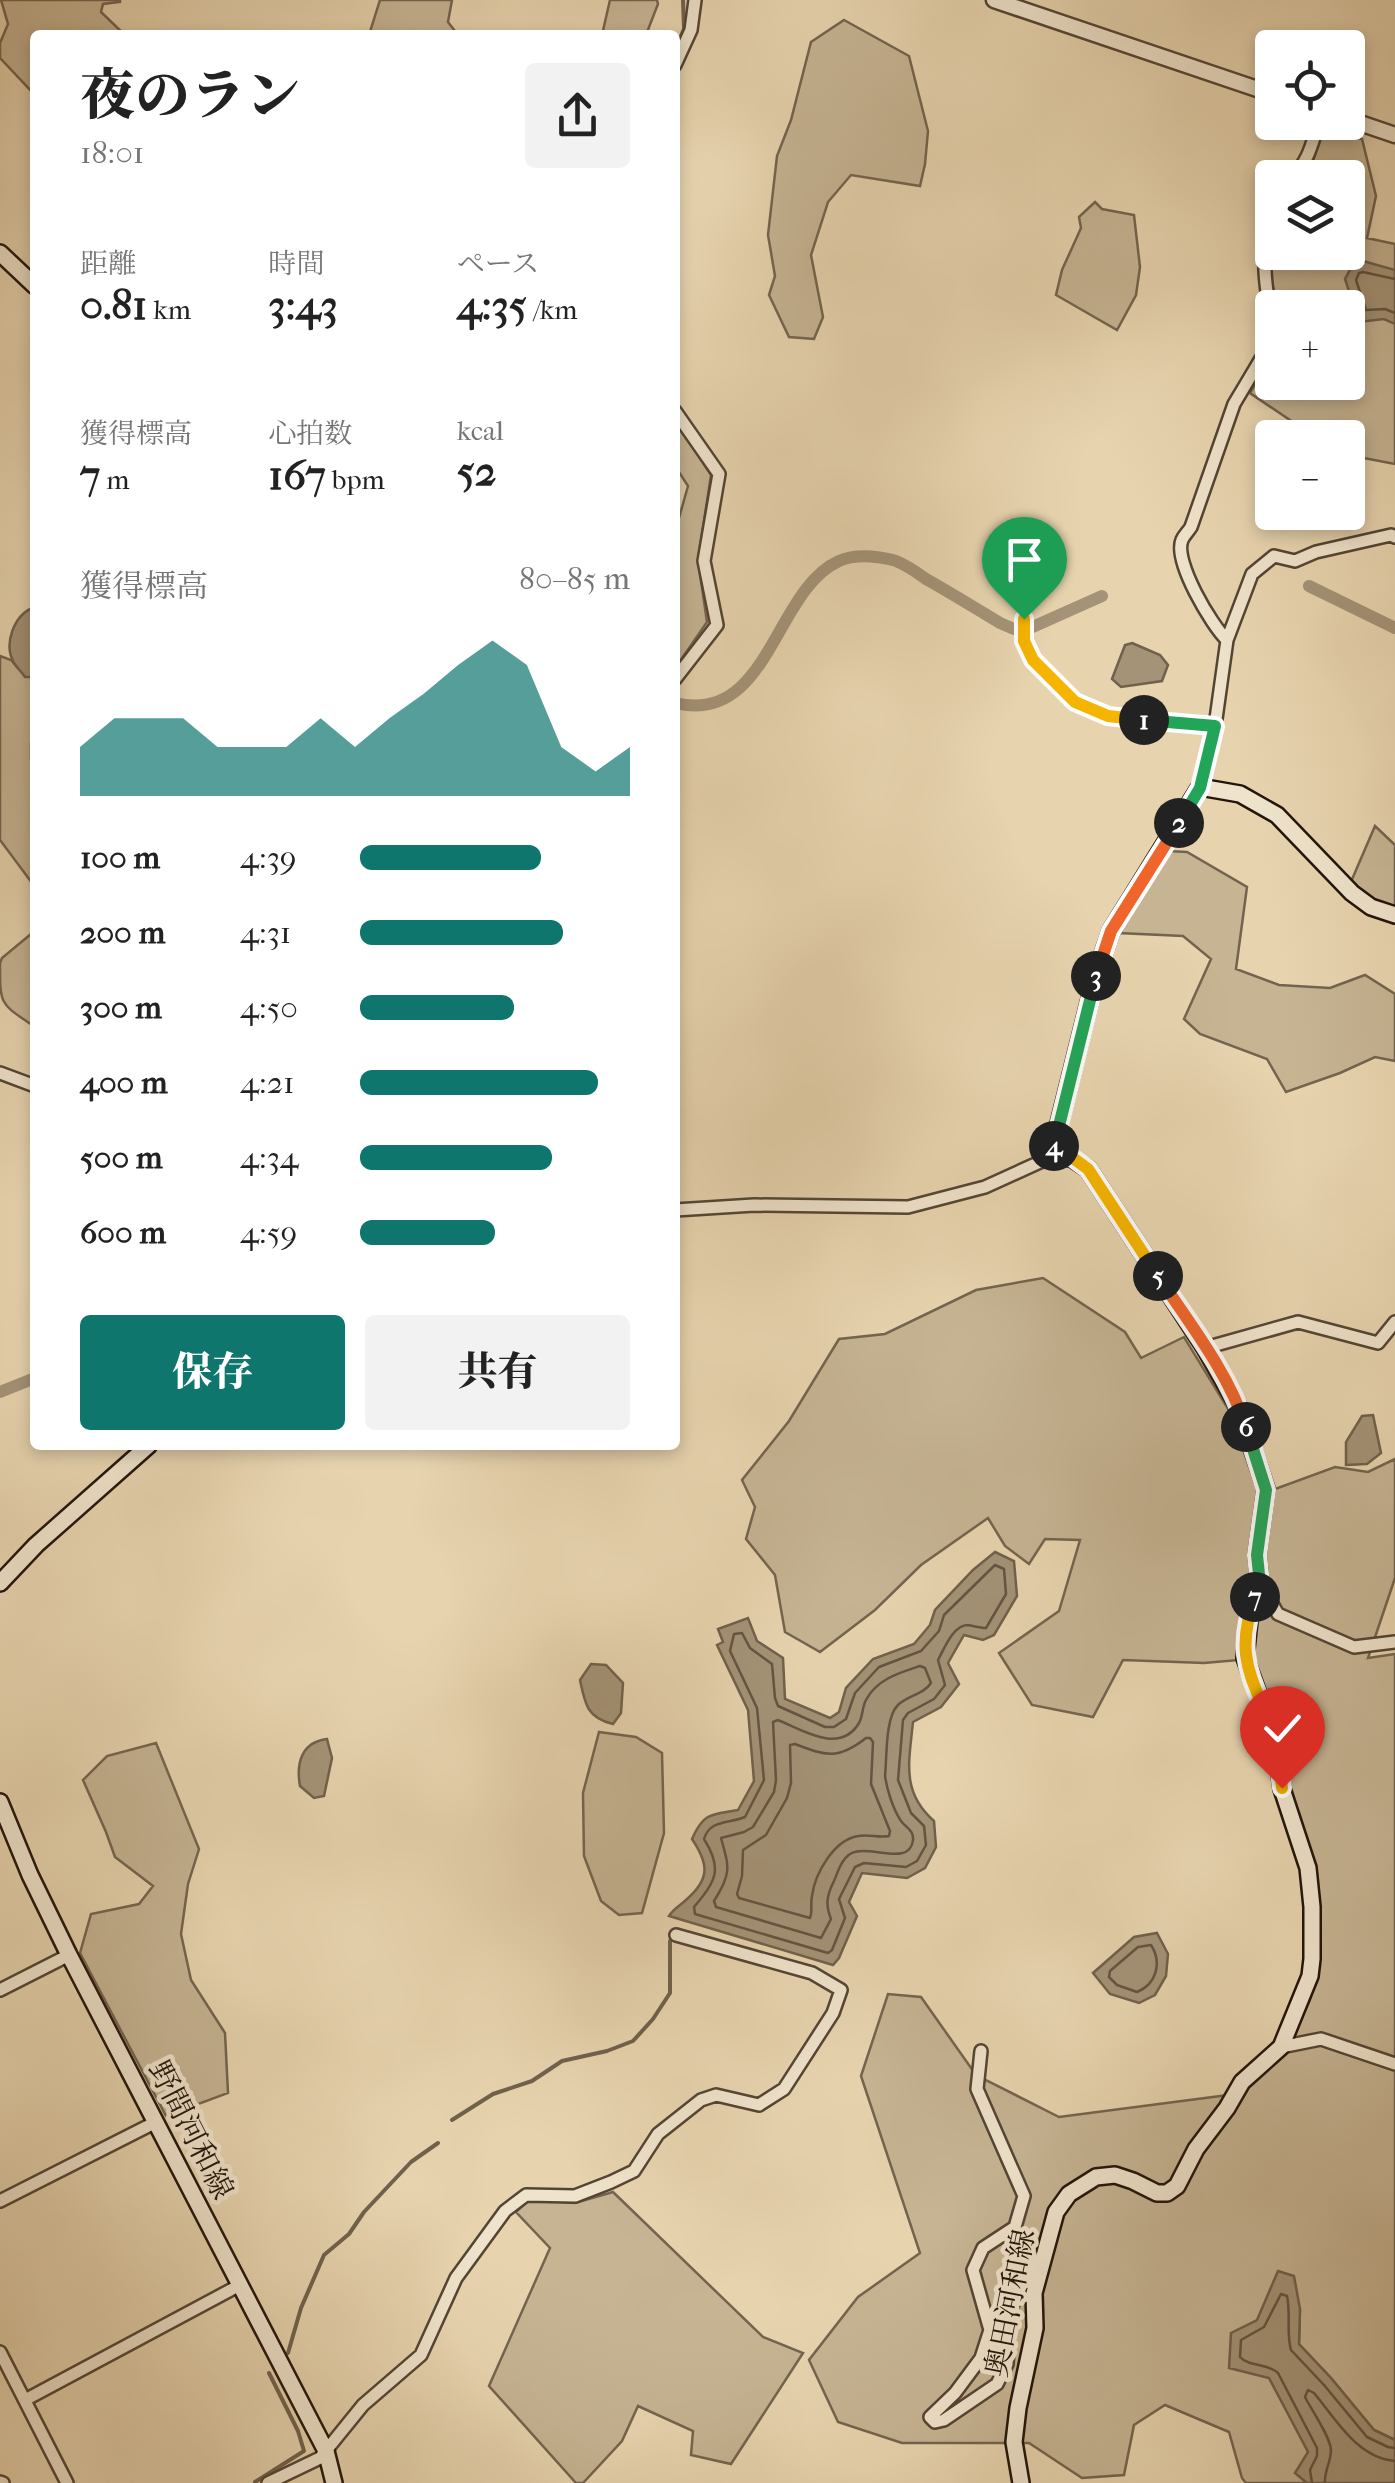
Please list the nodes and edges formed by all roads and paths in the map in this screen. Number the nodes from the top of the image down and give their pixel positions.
1 (694, 0) edge
2 (994, 0) edge
3 (680, 54) edge
4 (1255, 88) edge
5 (1365, 125) edge
6 (1395, 135) edge
7 (0, 253) edge
8 (30, 281) edge
9 (1255, 368) edge
10 (680, 417) edge
11 (1395, 537) edge
12 (1024, 619) dead end
13 (1227, 640) junction
14 (680, 673) edge
15 (1215, 726) junction
16 (1200, 788) junction
17 (1395, 914) edge
18 (0, 1073) edge
19 (30, 1084) edge
20 (1052, 1152) junction
21 (680, 1210) edge
22 (1395, 1322) edge
23 (1206, 1348) junction
24 (143, 1450) edge
25 (0, 1583) edge
26 (1260, 1584) junction
27 (1395, 1642) edge
28 (0, 1802) edge
29 (676, 1935) dead end
30 (69, 1955) junction
31 (0, 1990) edge
32 (1281, 2047) junction
33 (981, 2051) dead end
34 (1395, 2064) edge
35 (156, 2122) junction
36 (0, 2201) edge
37 (1045, 2257) junction
38 (240, 2285) junction
39 (0, 2352) edge
40 (25, 2400) junction
41 (326, 2451) junction
42 (67, 2483) edge
43 (268, 2483) edge
44 (334, 2483) edge
45 (1021, 2483) edge

1 - 3 street
2 - 4 street
5 - 6 street
7 - 8 main road
9 - 13 street
10 - 14 street
11 - 13 street
12 - 15 street
13 - 15 street
15 - 16 street
16 - 17 main road
16 - 20 main road
18 - 19 street
20 - 21 street
20 - 23 main road, 奥田河和線
22 - 23 street
23 - 26 main road, 奥田河和線
24 - 25 main road
26 - 27 street
26 - 32 main road, 奥田河和線
28 - 30 main road, 野間河和線
29 - 41 street
30 - 31 street
30 - 35 main road, 野間河和線
32 - 34 street
32 - 37 main road, 奥田河和線
33 - 37 street
35 - 36 street
35 - 38 main road, 野間河和線
37 - 45 main road, 奥田河和線
38 - 40 street
38 - 41 main road, 野間河和線
39 - 40 street
40 - 42 street
41 - 43 street
41 - 44 main road, 野間河和線

